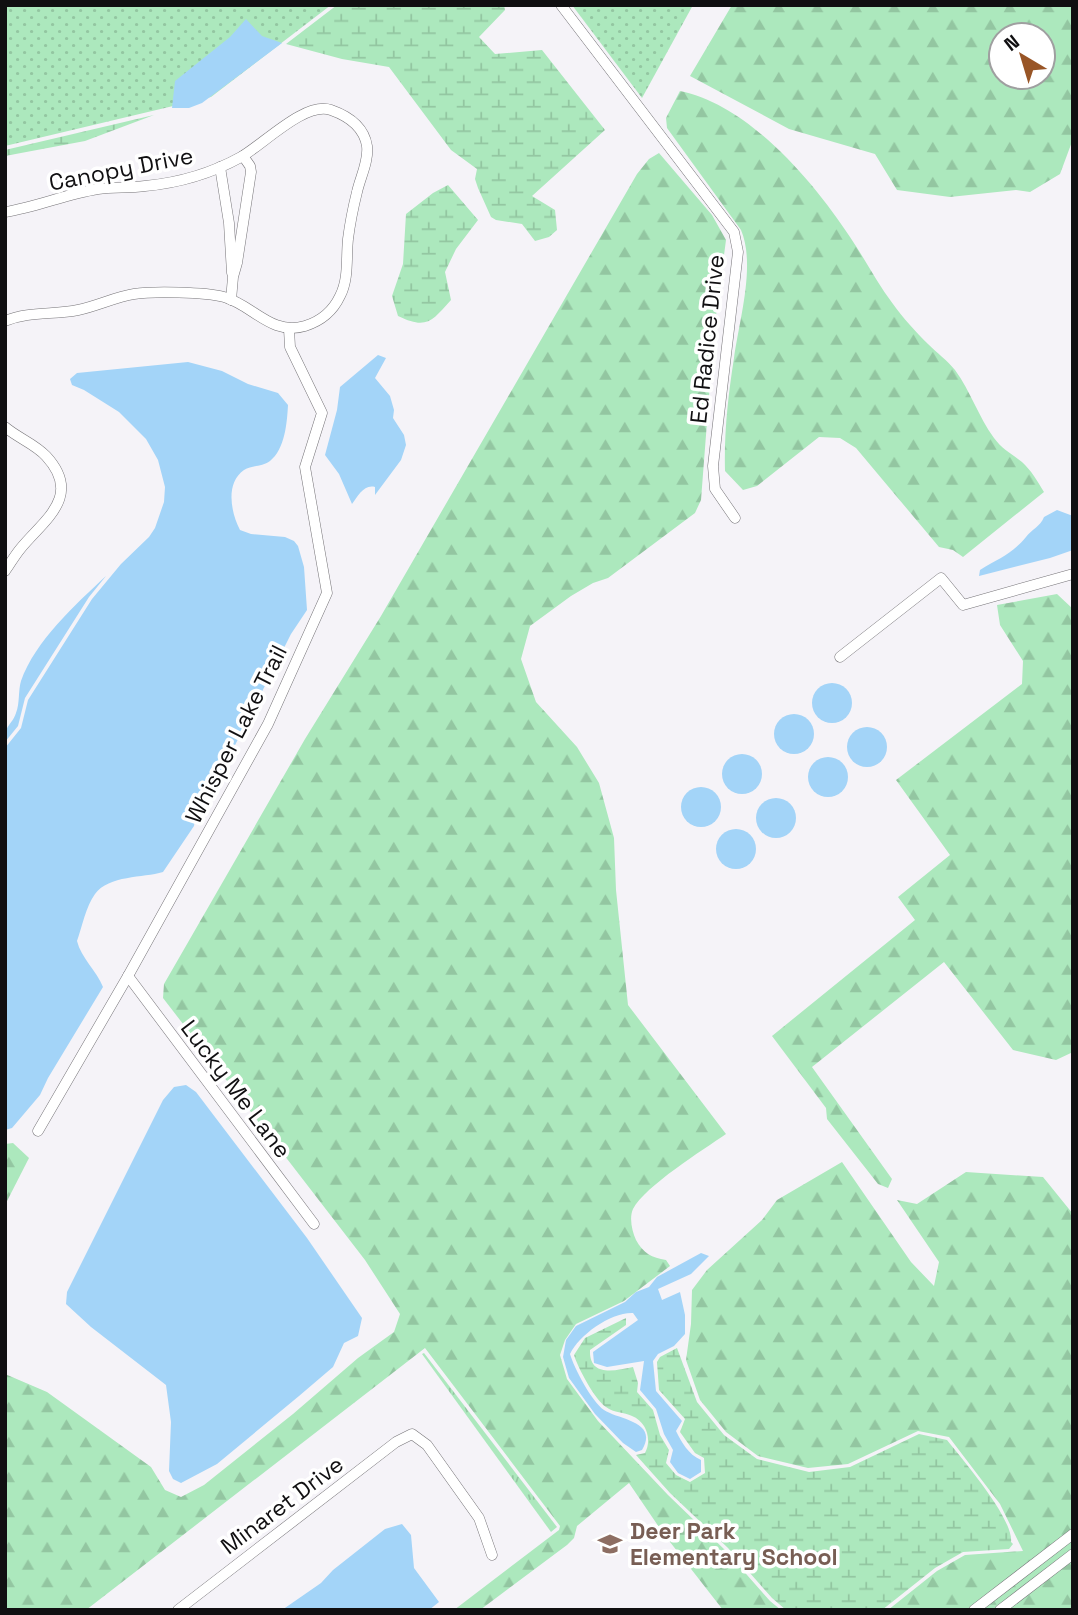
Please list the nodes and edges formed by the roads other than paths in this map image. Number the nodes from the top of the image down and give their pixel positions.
1 (561, 5) edge
2 (243, 156) junction
3 (220, 167) junction
4 (5, 212) edge
5 (233, 277) junction
6 (231, 300) junction
7 (5, 321) edge
8 (289, 329) junction
9 (5, 427) edge
10 (735, 518) dead end
11 (5, 571) edge
12 (1073, 574) edge
13 (840, 657) dead end
14 (128, 976) junction
15 (38, 1131) dead end
16 (314, 1224) dead end
17 (1073, 1534) edge
18 (1073, 1554) edge
19 (492, 1555) dead end
20 (178, 1610) edge
21 (974, 1610) edge
22 (1000, 1610) edge

1 - 10 street, Ed Radice Drive
2 - 3 street, Canopy Drive
2 - 5 street
2 - 8 street, Canopy Drive
3 - 4 street, Canopy Drive
3 - 5 street
5 - 6 street
6 - 7 street
6 - 8 street
8 - 14 street, Whisper Lake Trail
9 - 11 street
12 - 13 street
14 - 15 street, Whisper Lake Trail
14 - 16 street, Lucky Me Lane
17 - 21 street
18 - 22 street
19 - 20 street, Minaret Drive

